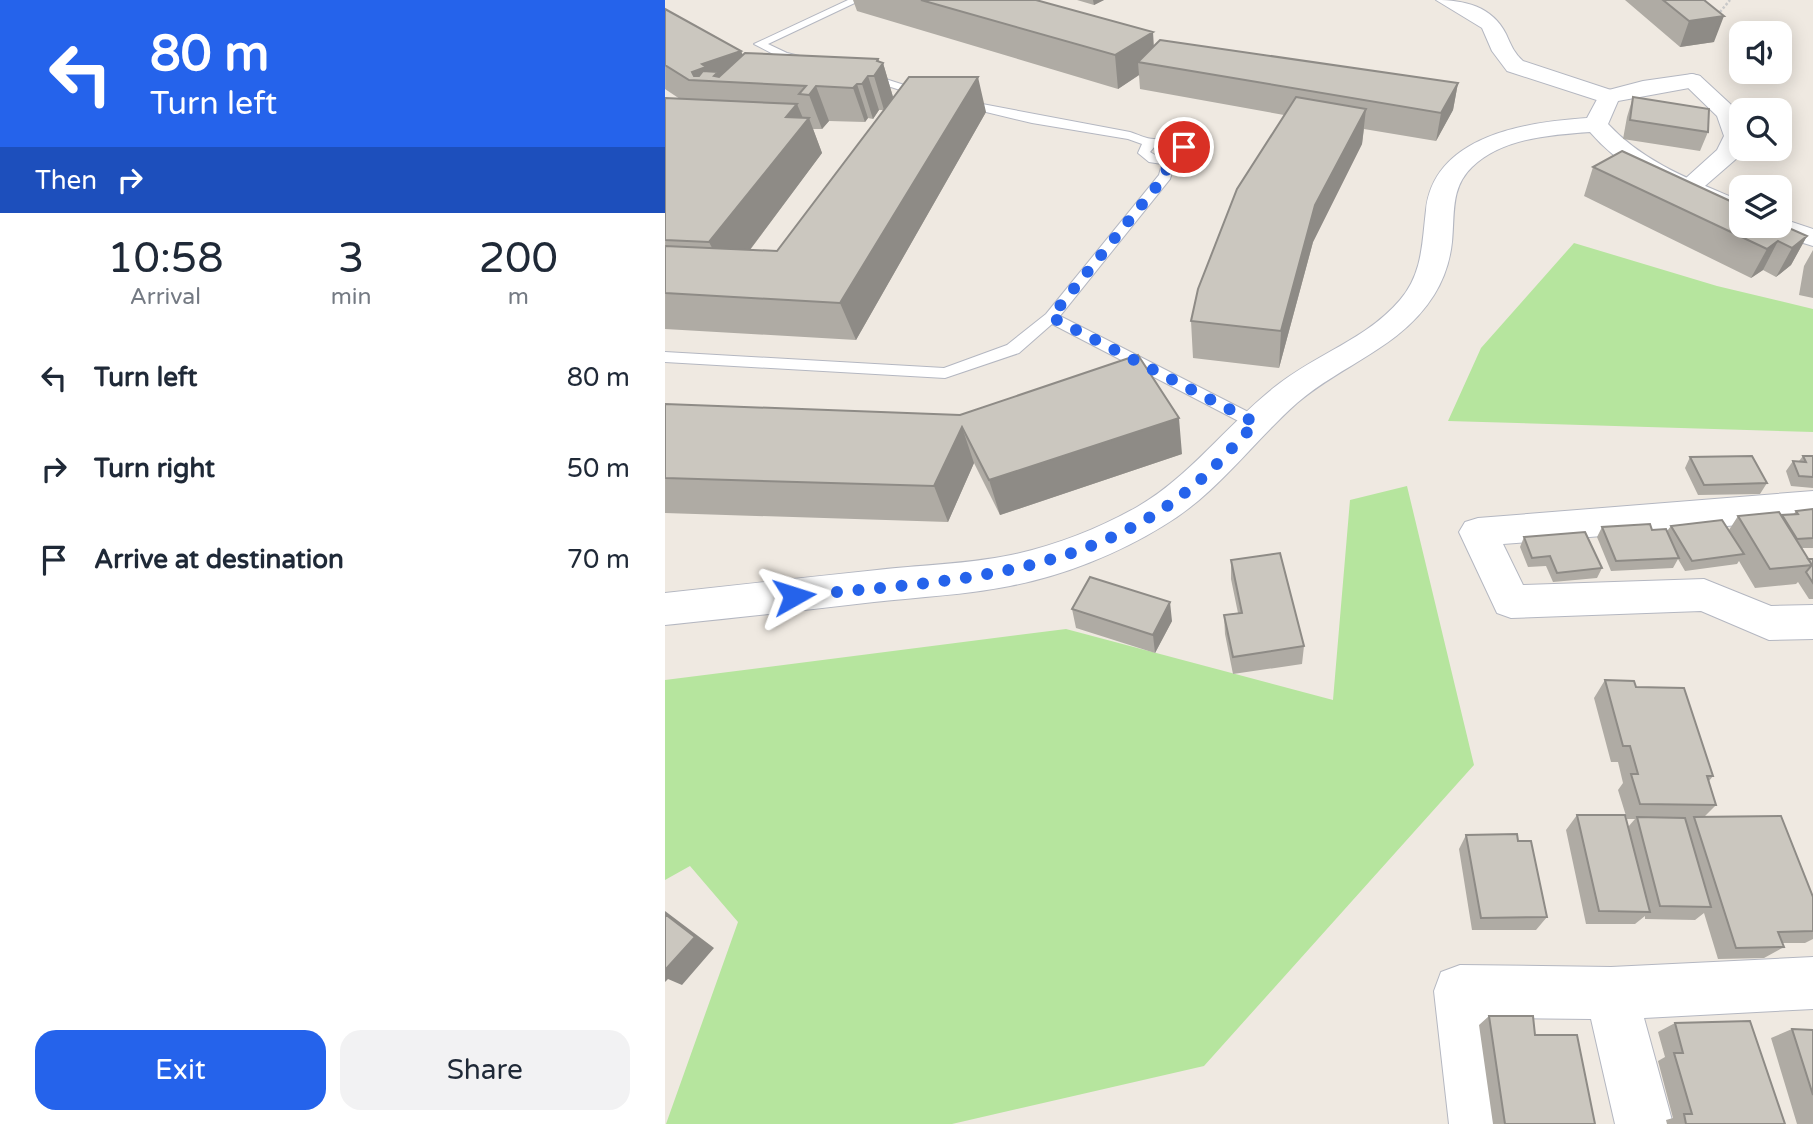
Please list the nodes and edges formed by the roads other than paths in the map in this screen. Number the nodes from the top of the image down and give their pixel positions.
1 (856, 0) edge
2 (1446, 0) edge
3 (820, 64) edge
4 (858, 73) edge
5 (1603, 111) junction
6 (1151, 143) junction
7 (1169, 160) junction
8 (1689, 187) junction
9 (1729, 205) edge
10 (1792, 231) edge
11 (1813, 238) edge
12 (1051, 317) junction
13 (665, 357) edge
14 (1256, 423) junction
15 (1813, 505) edge
16 (665, 609) edge
17 (1813, 622) edge
18 (1813, 983) edge
19 (1611, 993) junction
20 (1478, 1124) edge
21 (1644, 1124) edge

1 - 3 lane
2 - 5 street
4 - 6 lane
5 - 8 street
5 - 8 street
5 - 14 street
6 - 7 lane
6 - 7 lane
7 - 12 lane
8 - 9 street
10 - 11 street
12 - 13 lane
12 - 14 lane
14 - 16 street
15 - 17 street
18 - 19 street
19 - 20 street
19 - 21 street

